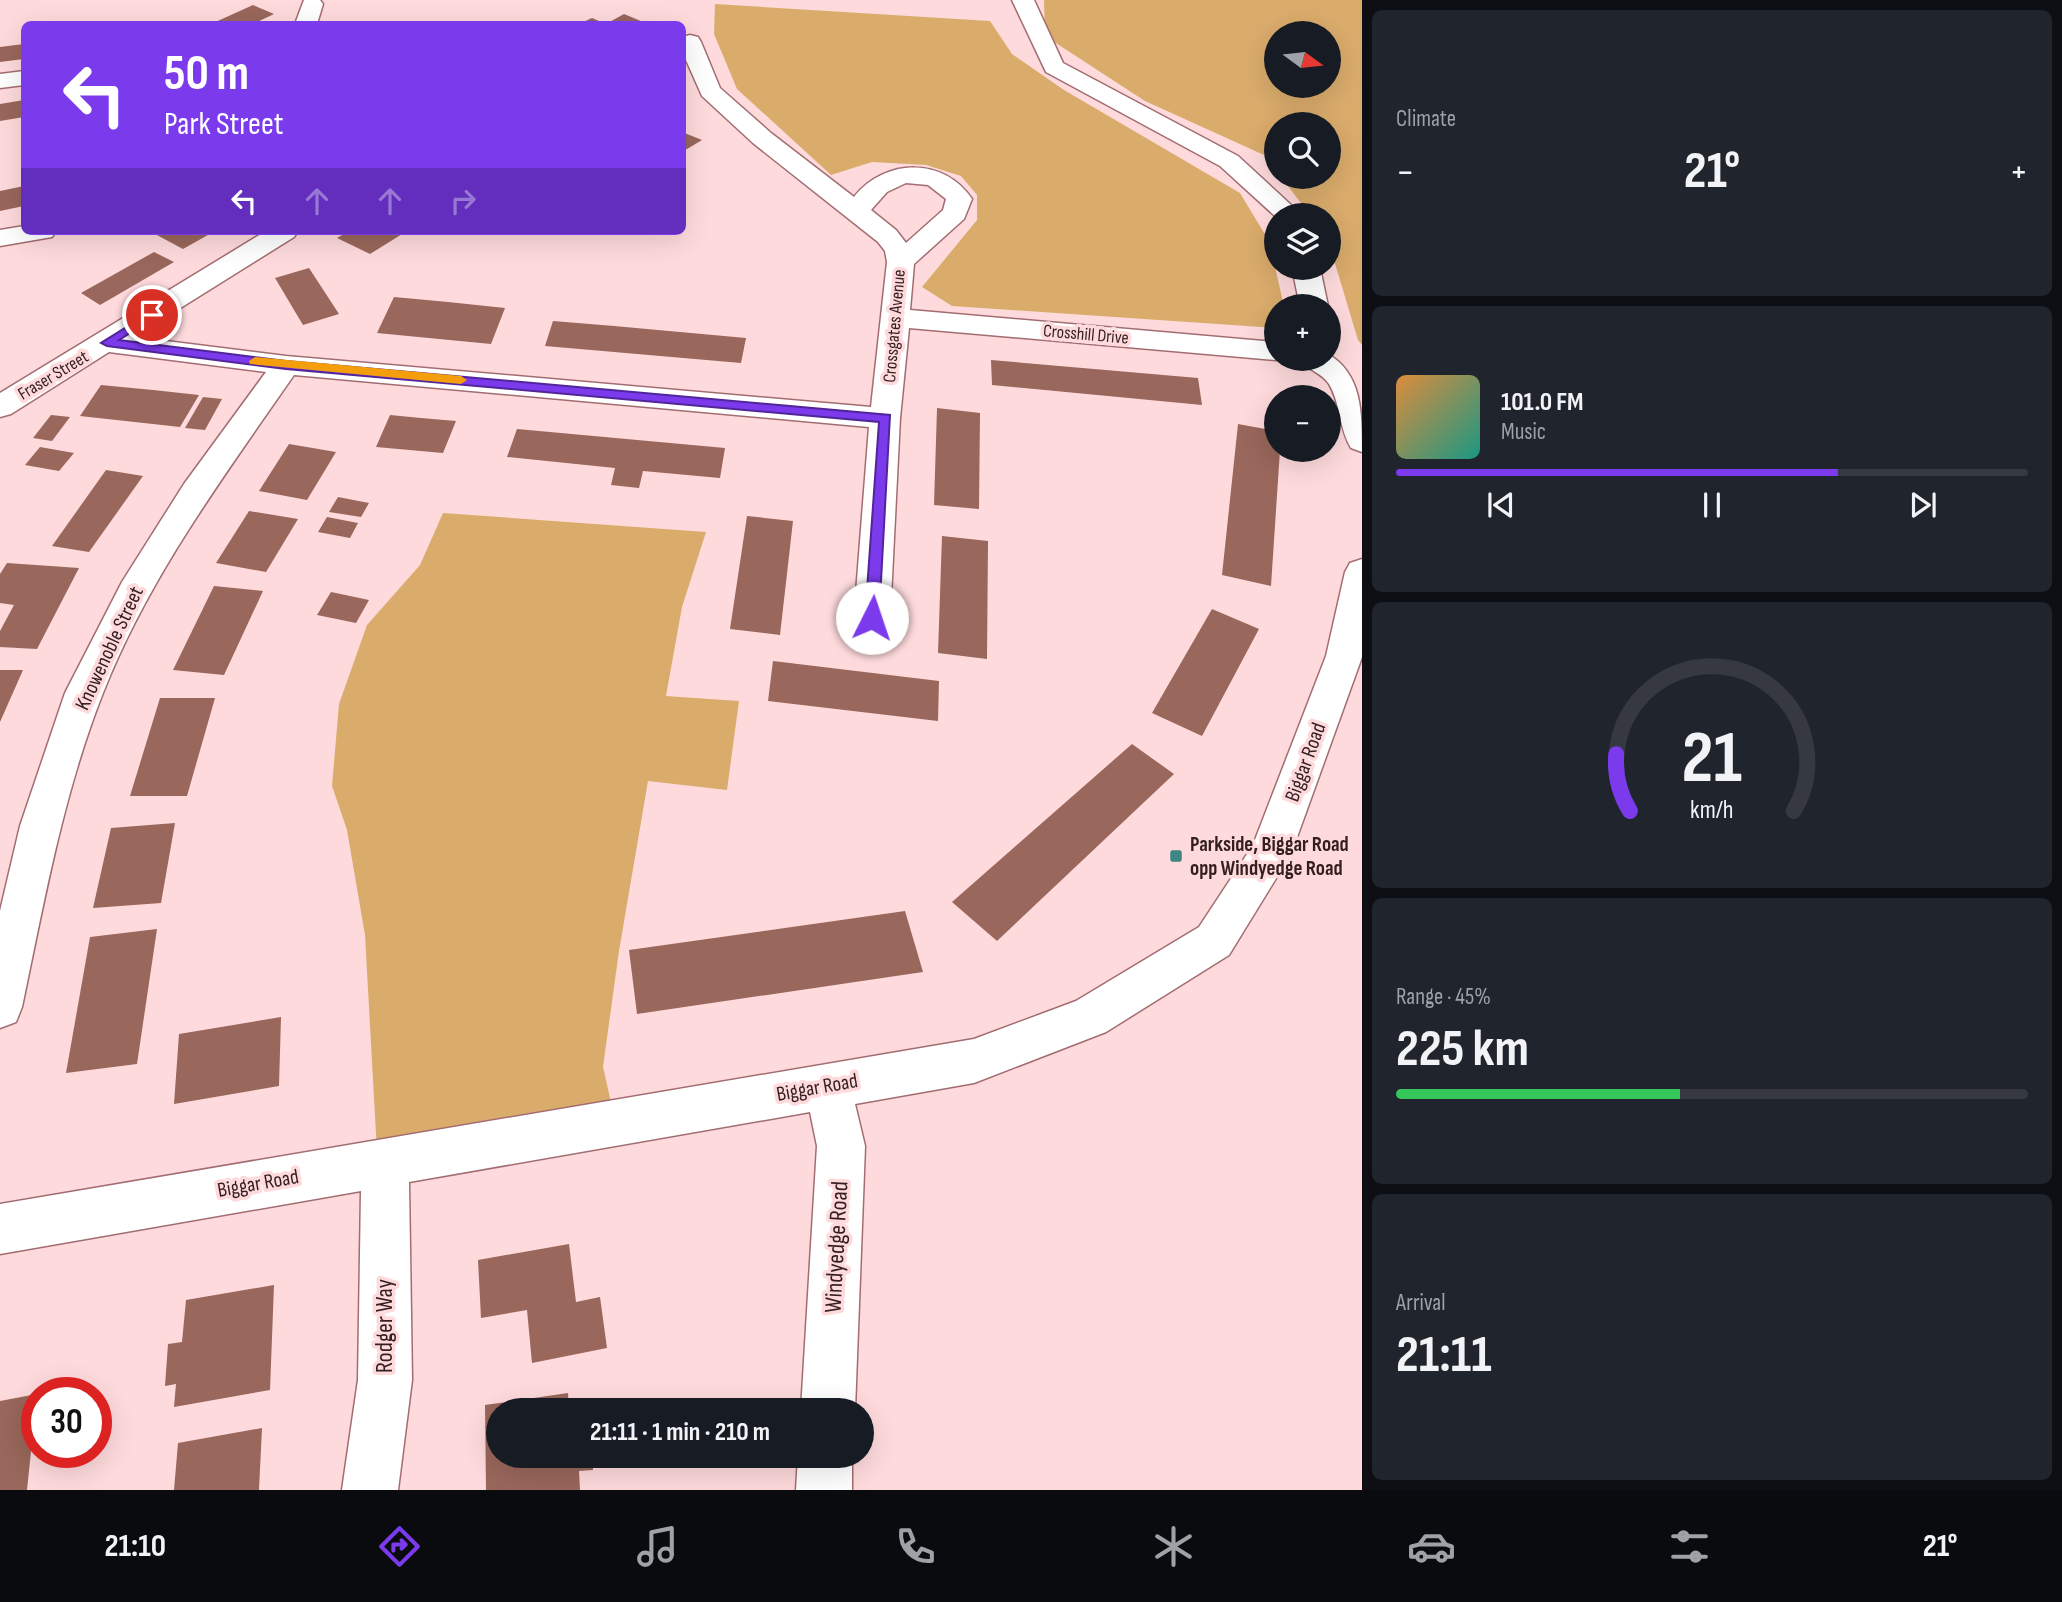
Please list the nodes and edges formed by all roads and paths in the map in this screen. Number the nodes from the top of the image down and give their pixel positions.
1 (1023, 0) edge
2 (690, 42) dead end
3 (692, 74) edge
4 (21, 78) edge
5 (0, 81) edge
6 (1276, 203) edge
7 (856, 212) junction
8 (21, 235) edge
9 (279, 235) edge
10 (0, 238) edge
11 (901, 262) junction
12 (896, 317) junction
13 (107, 343) junction
14 (1264, 350) edge
15 (286, 365) junction
16 (1332, 371) edge
17 (0, 407) edge
18 (885, 418) junction
19 (1362, 441) edge
20 (1362, 572) edge
21 (872, 618) dead end
22 (0, 1007) edge
23 (827, 1085) junction
24 (385, 1161) junction
25 (0, 1228) edge
26 (829, 1398) edge
27 (825, 1468) edge
28 (370, 1490) edge
29 (824, 1490) edge

1 - 6 street
2 - 3 street, Crossgates Avenue
3 - 7 street, Crossgates Avenue
4 - 5 street
7 - 11 street, Crossgates Avenue
7 - 11 street
8 - 10 street
9 - 13 street, Fraser Street
11 - 12 street, Crossgates Avenue
12 - 14 street, Crosshill Drive
12 - 18 street, Crossgates Avenue
13 - 15 street
13 - 17 street, Fraser Street
15 - 18 street
15 - 22 street, Knowenoble Street
16 - 19 street
18 - 21 street, Crossgates Avenue
20 - 23 street, Biggar Road
23 - 24 street, Biggar Road
23 - 26 street, Windyedge Road
24 - 25 street, Biggar Road
24 - 28 street, Rodger Way
27 - 29 street

